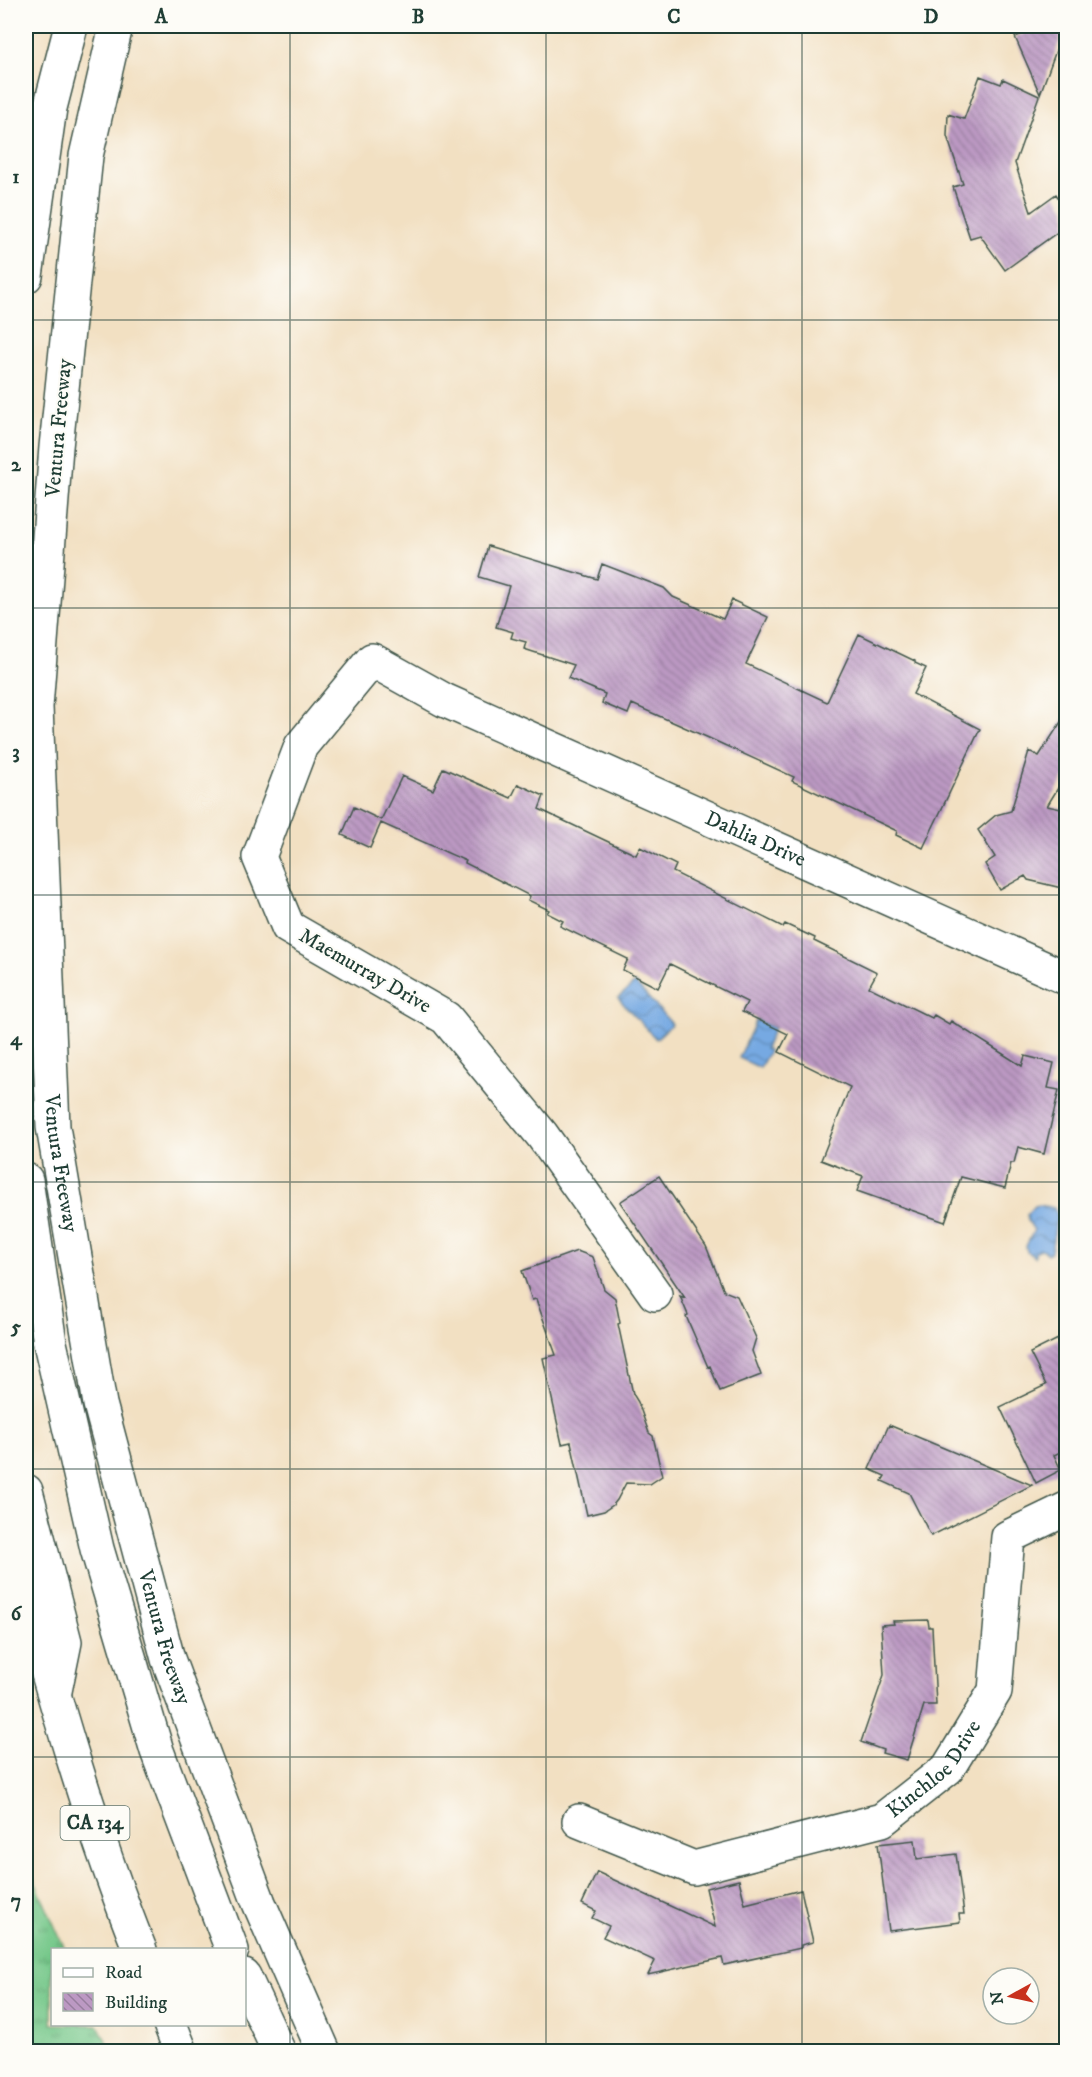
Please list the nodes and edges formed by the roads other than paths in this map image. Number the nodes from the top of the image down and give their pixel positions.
1 (71, 26) edge
2 (116, 26) edge
3 (26, 276) edge
4 (444, 700) joint
5 (1066, 978) edge
6 (26, 1180) edge
7 (655, 1294) dead end
8 (26, 1491) edge
9 (1066, 1509) edge
10 (26, 1596) edge
11 (54, 1696) junction
12 (579, 1821) dead end
13 (139, 1948) edge
14 (231, 1948) edge
15 (246, 1980) edge
16 (170, 2026) edge
17 (181, 2052) edge
18 (279, 2052) edge
19 (324, 2052) edge

1 - 3 main road
2 - 19 main road, Ventura Freeway
4 - 5 main road, Dahlia Drive
4 - 7 main road, Maemurray Drive
6 - 14 main road
8 - 11 main road
9 - 12 main road, Kinchloe Drive
10 - 11 main road, CA 134
11 - 13 main road, CA 134
15 - 18 main road
16 - 17 main road

